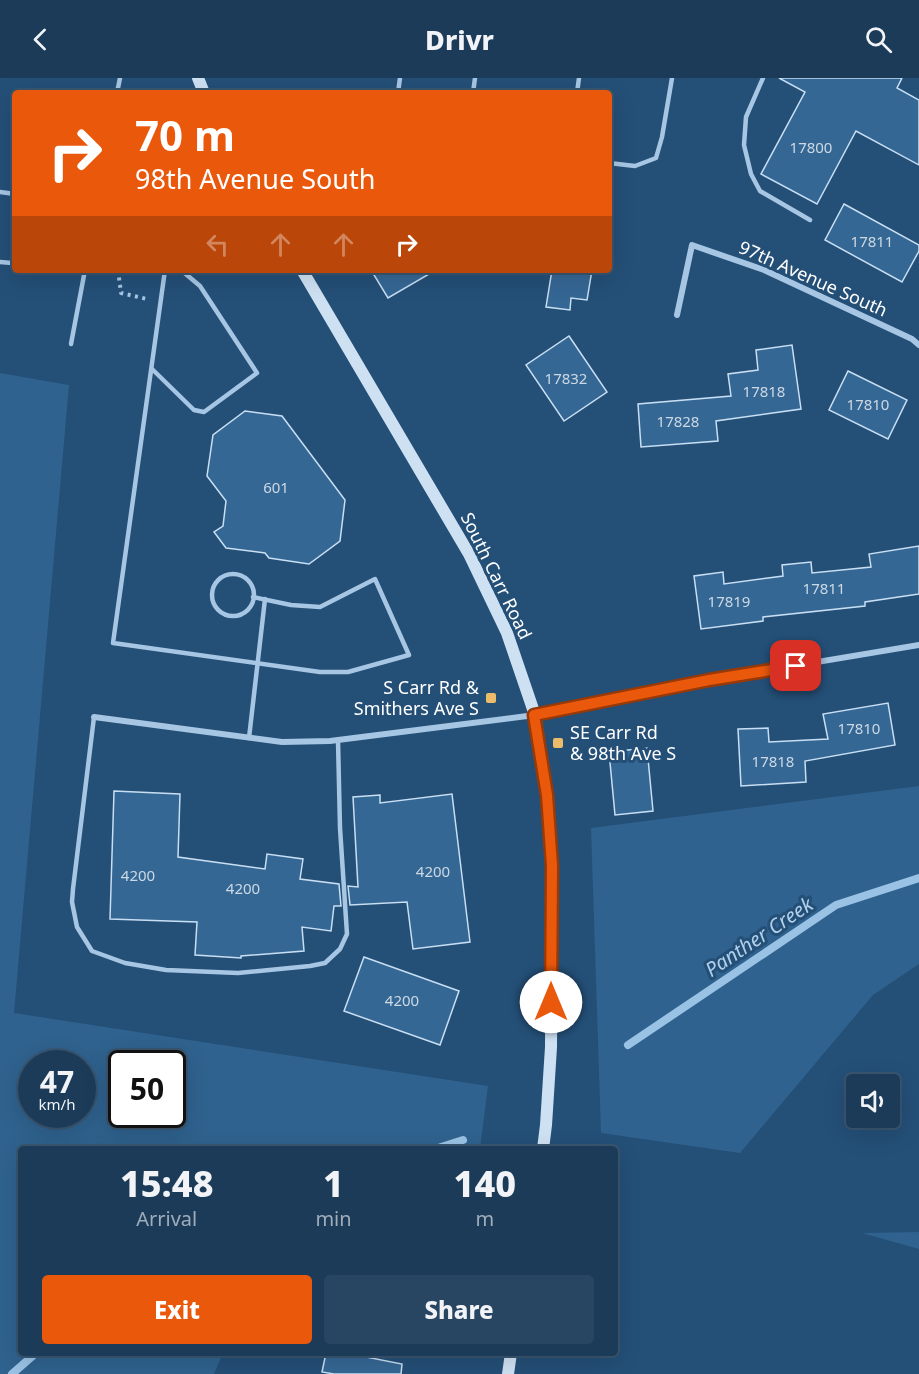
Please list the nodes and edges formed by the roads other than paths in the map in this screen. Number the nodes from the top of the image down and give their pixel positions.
1 (672, 78) edge
2 (763, 78) edge
3 (612, 163) edge
4 (810, 220) dead end
5 (84, 273) edge
6 (165, 273) edge
7 (185, 273) edge
8 (304, 273) edge
9 (677, 315) dead end
10 (71, 344) dead end
11 (919, 345) edge
12 (152, 369) junction
13 (253, 597) junction
14 (265, 599) junction
15 (919, 645) edge
16 (257, 663) junction
17 (534, 715) junction
18 (94, 717) joint
19 (249, 738) junction
20 (338, 740) junction
21 (543, 1146) edge
22 (511, 1356) edge
23 (508, 1374) edge

1 - 3 lane
2 - 4 lane
5 - 10 lane
6 - 12 lane
7 - 12 lane
8 - 17 main road, South Carr Road
9 - 11 street, 97th Avenue South
12 - 16 lane
13 - 13 lane
13 - 14 lane
14 - 16 lane
14 - 16 lane
15 - 17 street
16 - 19 lane
17 - 20 street
17 - 21 main road, South Carr Road
18 - 19 street
18 - 20 lane
19 - 20 street
22 - 23 main road

